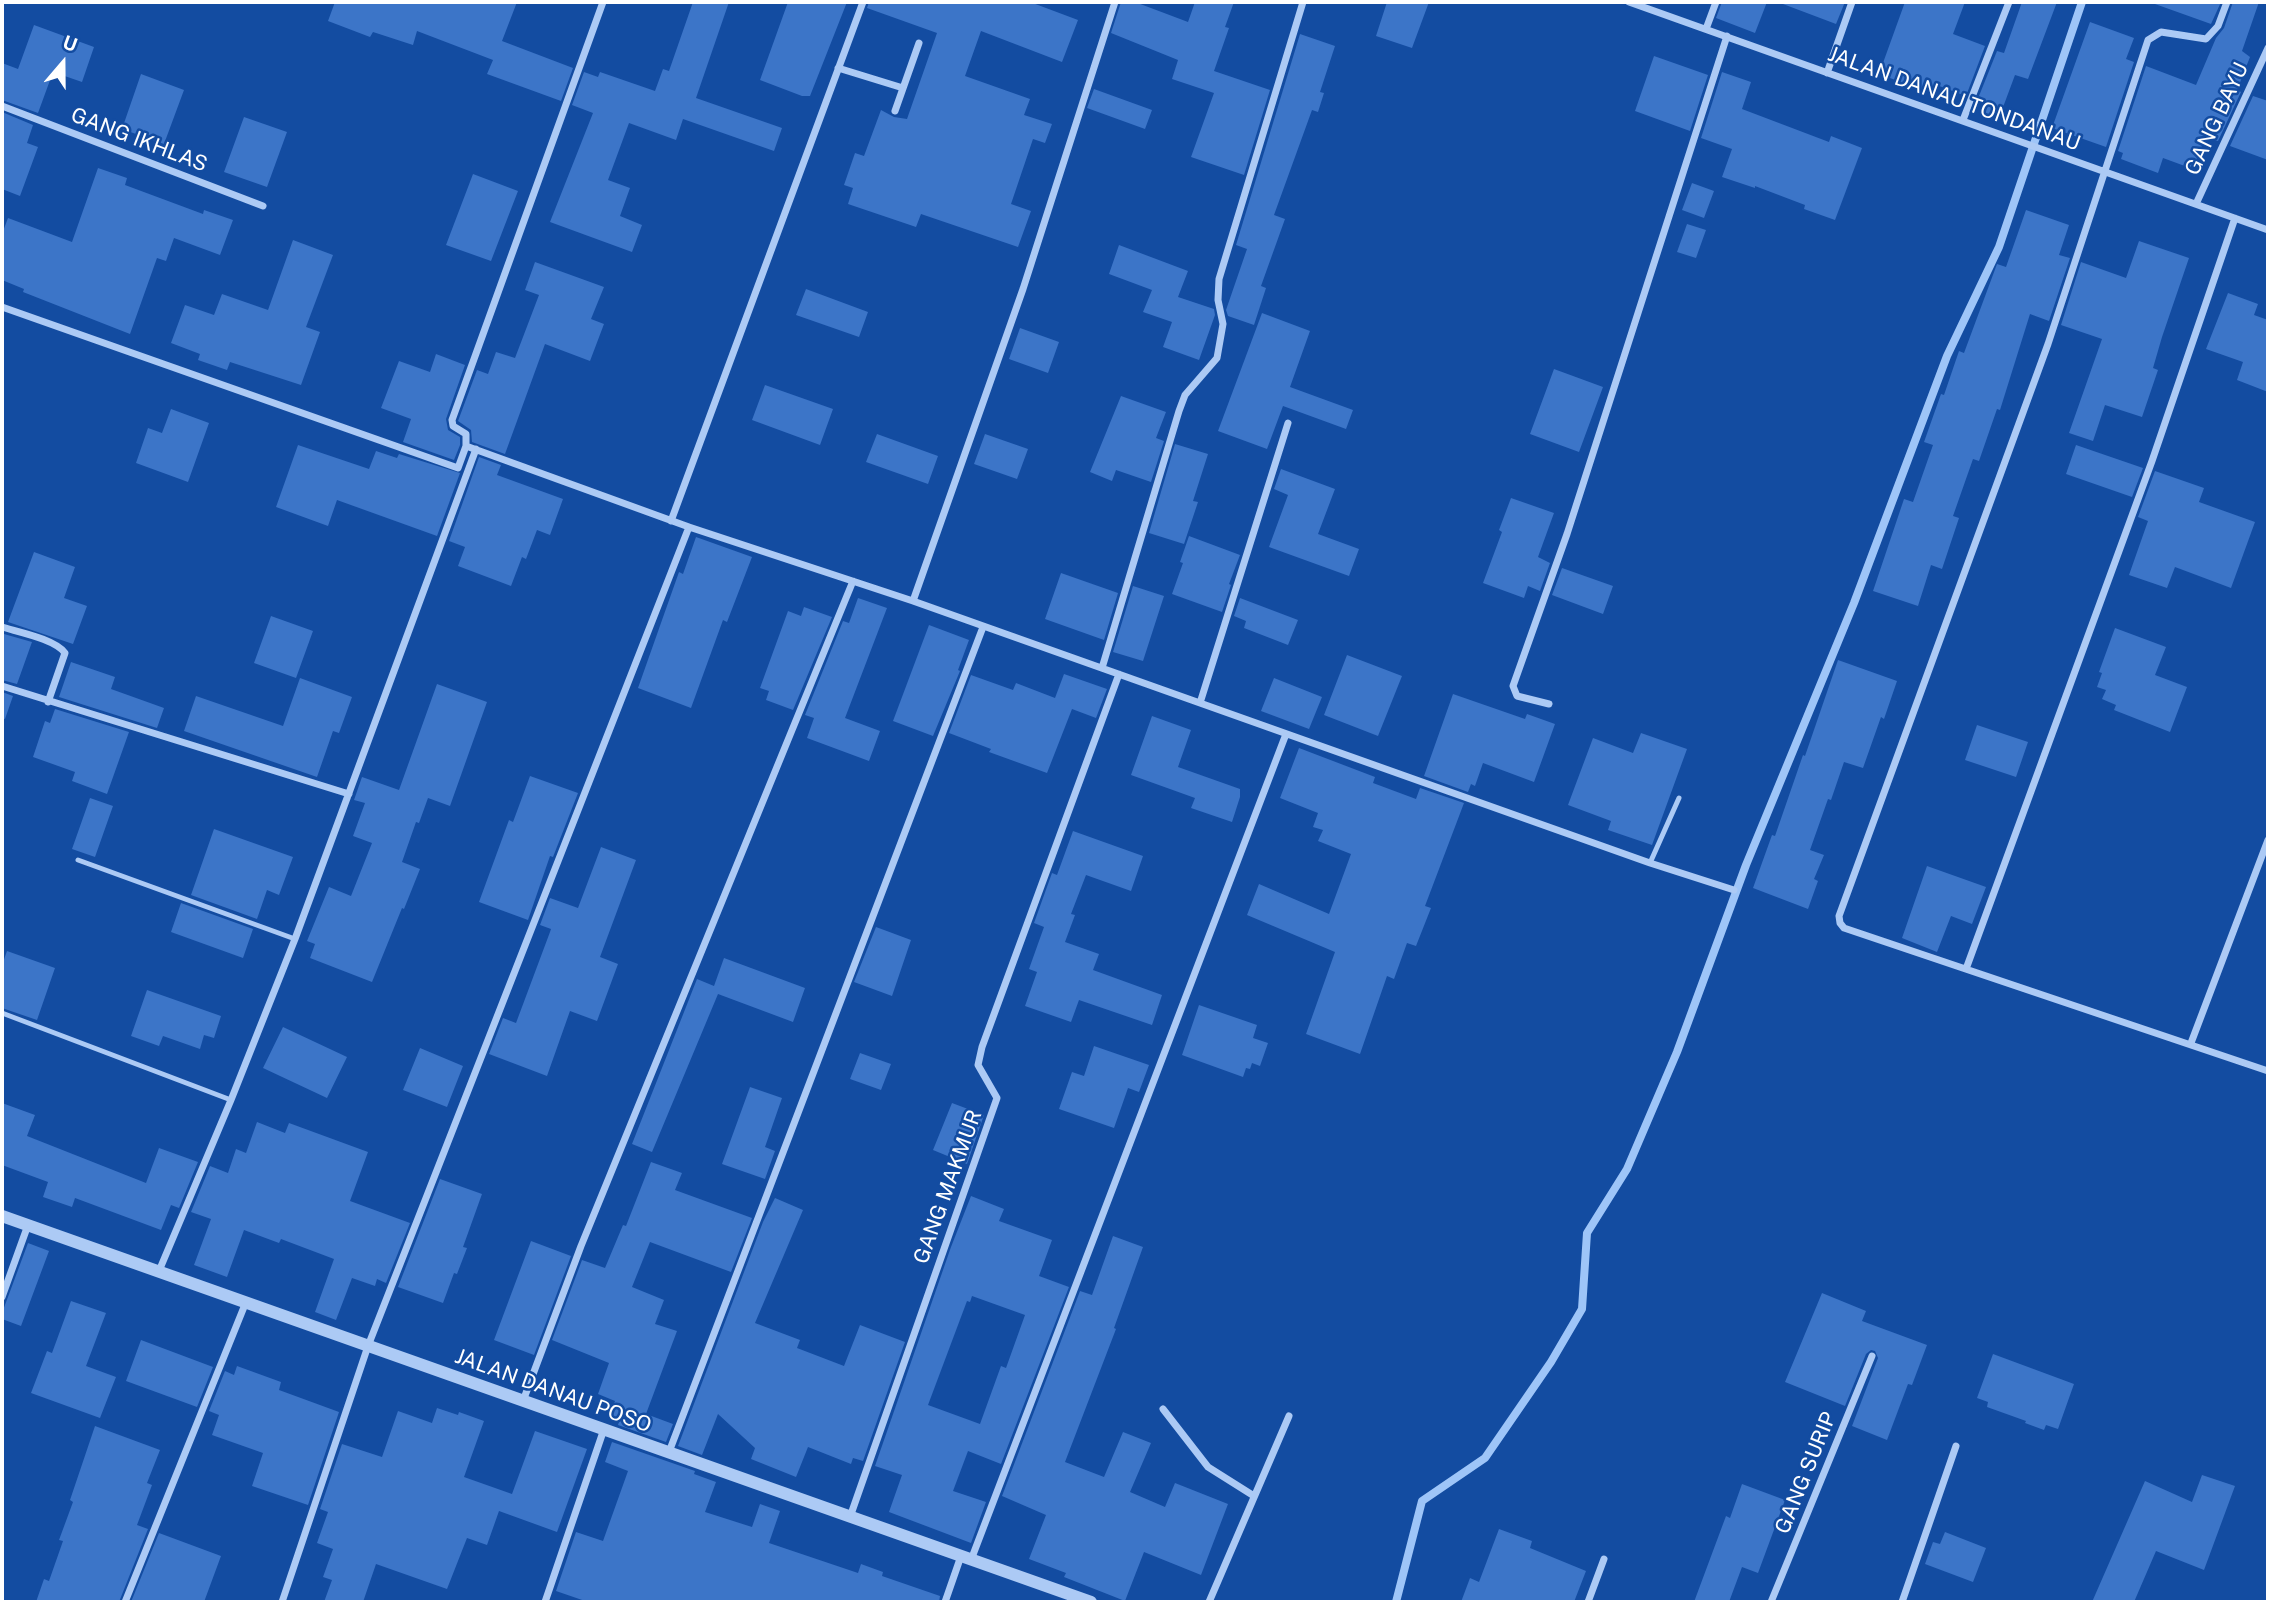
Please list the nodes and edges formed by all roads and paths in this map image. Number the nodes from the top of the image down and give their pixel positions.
1 (603, 2) edge
2 (863, 2) edge
3 (1115, 2) edge
4 (1303, 2) edge
5 (1629, 2) edge
6 (1716, 2) edge
7 (1852, 2) edge
8 (2009, 2) edge
9 (2227, 2) edge
10 (1706, 29) junction
11 (1727, 36) junction
12 (919, 43) dead end
13 (2268, 48) edge
14 (838, 68) junction
15 (1827, 73) junction
16 (903, 88) junction
17 (2, 106) edge
18 (895, 111) dead end
19 (1963, 120) junction
20 (2104, 171) junction
21 (2196, 204) junction
22 (263, 206) dead end
23 (2235, 218) junction
24 (2268, 230) edge
25 (2, 307) edge
26 (1288, 423) dead end
27 (466, 446) junction
28 (476, 449) junction
29 (671, 521) junction
30 (689, 527) junction
31 (853, 581) junction
32 (912, 601) junction
33 (2, 627) edge
34 (982, 627) junction
35 (1102, 668) junction
36 (1119, 674) junction
37 (2, 686) edge
38 (48, 702) junction
39 (1200, 703) junction
40 (1549, 704) dead end
41 (1286, 734) junction
42 (349, 794) junction
43 (1679, 798) dead end
44 (2268, 840) edge
45 (78, 860) dead end
46 (1650, 863) junction
47 (1734, 890) dead end
48 (295, 939) junction
49 (1966, 970) junction
50 (2, 1013) edge
51 (2191, 1043) junction
52 (2268, 1070) edge
53 (231, 1100) junction
54 (2, 1216) edge
55 (27, 1225) junction
56 (159, 1271) junction
57 (2, 1297) edge
58 (246, 1302) junction
59 (368, 1346) junction
60 (1872, 1356) dead end
61 (523, 1401) junction
62 (1163, 1409) dead end
63 (1289, 1416) dead end
64 (604, 1430) junction
65 (1956, 1446) dead end
66 (669, 1452) junction
67 (1254, 1496) junction
68 (850, 1517) junction
69 (966, 1558) junction
70 (1604, 1559) dead end
71 (125, 1602) edge
72 (282, 1602) edge
73 (545, 1602) edge
74 (945, 1602) edge
75 (1091, 1602) edge
76 (1209, 1602) edge
77 (1588, 1602) edge
78 (1772, 1602) edge
79 (1902, 1602) edge

1 - 27 street
2 - 14 street
3 - 32 street
4 - 35 street
5 - 10 street, JALAN DANAU TONDANAU
6 - 10 street
7 - 15 street
8 - 19 street
9 - 20 street
10 - 11 street, JALAN DANAU TONDANAU
11 - 15 street, JALAN DANAU TONDANAU
11 - 40 street
12 - 16 street
13 - 21 street, GANG BAYU
14 - 16 street
14 - 29 street
15 - 19 street, JALAN DANAU TONDANAU
16 - 18 street
17 - 22 street, GANG IKHLAS
19 - 20 street, JALAN DANAU TONDANAU
20 - 21 street, JALAN DANAU TONDANAU
20 - 49 street
21 - 23 street, JALAN DANAU TONDANAU
23 - 24 street, JALAN DANAU TONDANAU
23 - 49 street
25 - 27 street
26 - 39 street
27 - 28 street
28 - 29 street
28 - 42 street
29 - 30 street
30 - 31 street
30 - 59 street
31 - 32 street
31 - 61 street
32 - 34 street
33 - 38 street
34 - 35 street
34 - 66 street
35 - 36 street
36 - 39 street
36 - 68 street, GANG MAKMUR
37 - 38 street
38 - 42 street
39 - 41 street
41 - 46 street
41 - 69 street
42 - 48 street
43 - 46 lane
44 - 51 street
45 - 48 lane
46 - 47 street
48 - 53 street
49 - 51 street
50 - 53 lane
51 - 52 street
53 - 56 street
54 - 55 street, JALAN DANAU POSO
55 - 56 street, JALAN DANAU POSO
55 - 57 street
56 - 58 street, JALAN DANAU POSO
58 - 59 street, JALAN DANAU POSO
58 - 71 street
59 - 61 street, JALAN DANAU POSO
59 - 72 street
60 - 78 street, GANG SURIP
61 - 64 street, JALAN DANAU POSO
62 - 67 street
63 - 67 street
64 - 66 street, JALAN DANAU POSO
64 - 73 street
65 - 79 street
66 - 68 street, JALAN DANAU POSO
67 - 76 street
68 - 69 street, JALAN DANAU POSO
69 - 74 street
69 - 75 street, JALAN DANAU POSO
70 - 77 street

